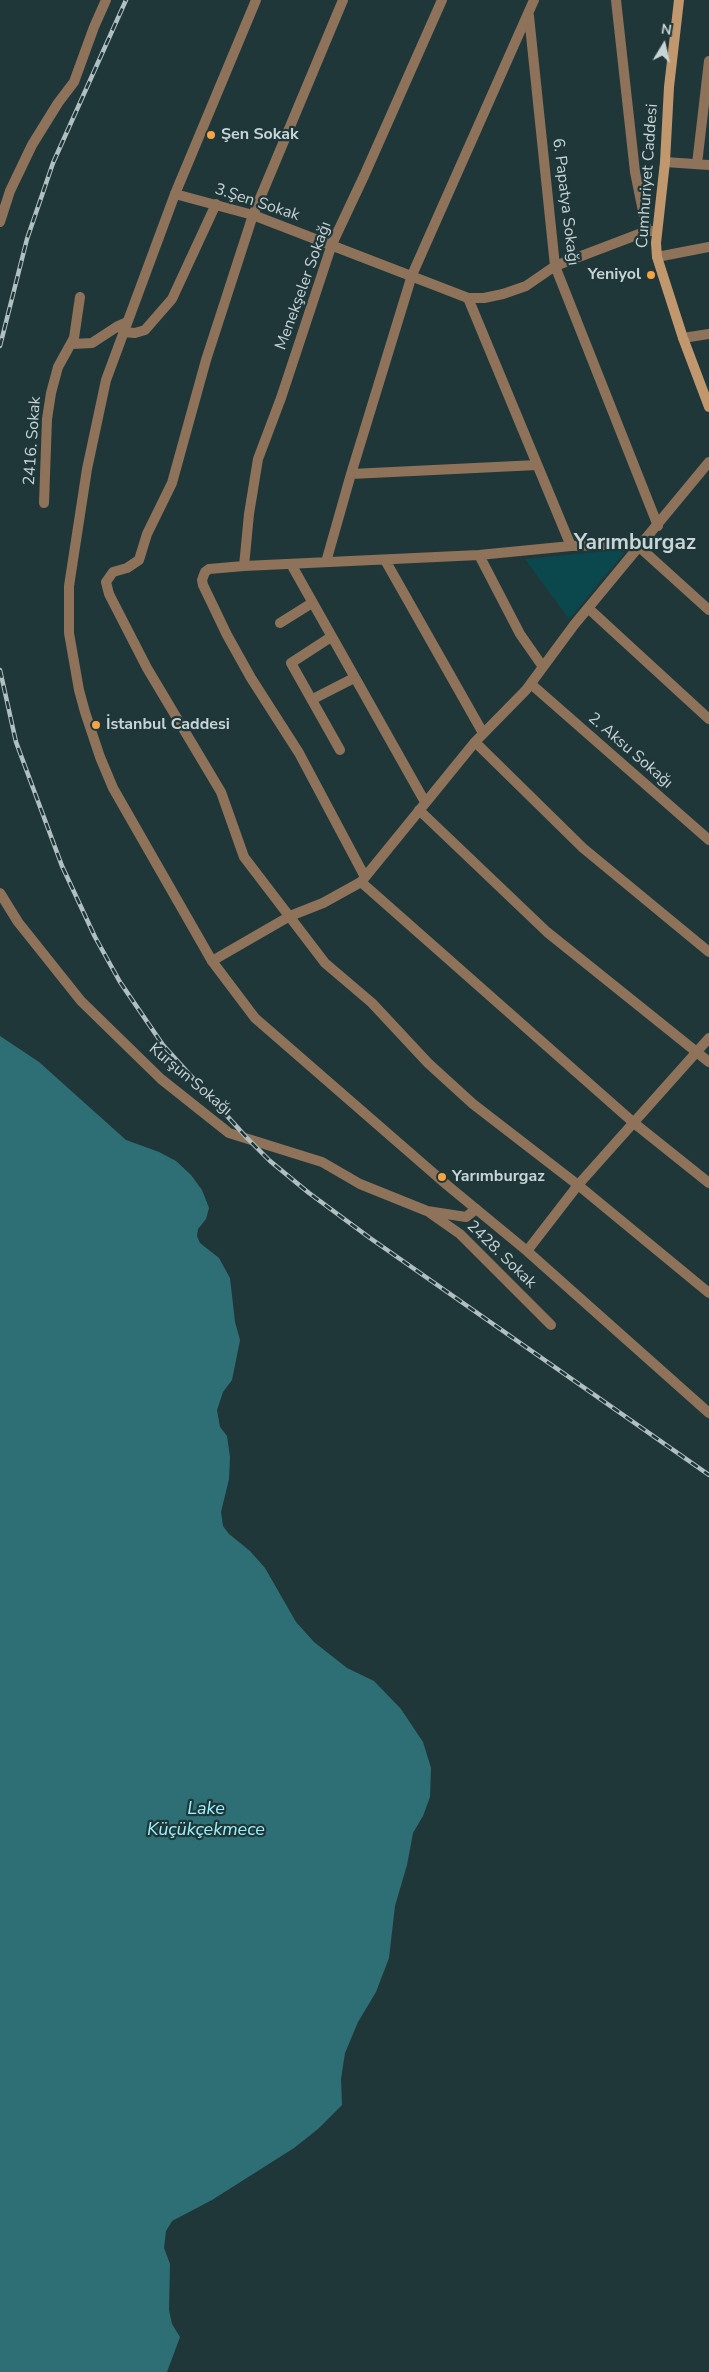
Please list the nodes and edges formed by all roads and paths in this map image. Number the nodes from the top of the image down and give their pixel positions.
1 (106, 0) edge
2 (256, 0) edge
3 (343, 0) edge
4 (442, 0) edge
5 (534, 0) edge
6 (616, 0) edge
7 (679, 0) edge
8 (528, 14) junction
9 (709, 61) edge
10 (665, 162) junction
11 (697, 164) junction
12 (709, 165) edge
13 (175, 194) junction
14 (216, 204) junction
15 (252, 215) junction
16 (0, 222) edge
17 (652, 231) junction
18 (332, 244) junction
19 (709, 247) edge
20 (658, 257) junction
21 (555, 266) junction
22 (412, 275) junction
23 (80, 297) dead end
24 (468, 298) junction
25 (125, 327) junction
26 (709, 334) edge
27 (683, 338) junction
28 (72, 344) junction
29 (709, 407) edge
30 (709, 462) edge
31 (537, 465) junction
32 (351, 474) junction
33 (44, 503) dead end
34 (658, 526) junction
35 (640, 545) junction
36 (570, 546) junction
37 (479, 555) junction
38 (385, 560) junction
39 (326, 562) junction
40 (291, 564) junction
41 (244, 566) junction
42 (312, 603) junction
43 (588, 608) junction
44 (709, 610) edge
45 (280, 623) dead end
46 (331, 637) junction
47 (543, 666) junction
48 (354, 678) junction
49 (531, 684) junction
50 (313, 699) junction
51 (709, 719) edge
52 (483, 733) junction
53 (475, 742) junction
54 (340, 750) dead end
55 (422, 806) junction
56 (709, 840) edge
57 (363, 879) junction
58 (0, 892) edge
59 (290, 916) junction
60 (709, 952) edge
61 (212, 961) junction
62 (709, 1038) edge
63 (698, 1052) junction
64 (709, 1062) edge
65 (634, 1123) junction
66 (709, 1183) edge
67 (578, 1185) junction
68 (476, 1208) junction
69 (427, 1210) junction
70 (527, 1251) junction
71 (709, 1293) edge
72 (551, 1325) dead end
73 (709, 1413) edge

1 - 16 street
2 - 13 street
3 - 15 street
4 - 18 street, Menekşeler Sokağı
5 - 8 street
6 - 17 street
7 - 10 main road, Cumhuriyet Caddesi
8 - 21 street, 6. Papatya Sokağı
8 - 22 street
9 - 11 street
10 - 11 street
10 - 17 main road, Cumhuriyet Caddesi
11 - 12 street
13 - 14 street, 3.Şen Sokak
13 - 25 street
14 - 15 street, 3.Şen Sokak
14 - 25 street
15 - 18 street, 3.Şen Sokak
15 - 59 street
17 - 20 main road, Cumhuriyet Caddesi
17 - 21 street
18 - 22 street, 3.Şen Sokak
18 - 41 street, Menekşeler Sokağı
19 - 20 street
20 - 27 main road, Cumhuriyet Caddesi
21 - 24 street
21 - 34 street, 6. Papatya Sokağı
22 - 24 street, 3.Şen Sokak
22 - 32 street
23 - 28 street, 2416. Sokak
24 - 31 street
25 - 28 street
25 - 61 street
26 - 27 street
27 - 29 main road, Cumhuriyet Caddesi
28 - 33 street, 2416. Sokak
30 - 34 street
31 - 32 street
31 - 36 street
32 - 39 street
34 - 35 street
35 - 36 street
35 - 43 street
35 - 44 street
36 - 37 street
37 - 38 street
37 - 47 street
38 - 39 street
38 - 52 street
39 - 40 street
40 - 41 street
40 - 42 street
41 - 57 street
42 - 45 street
42 - 46 street
43 - 47 street
43 - 51 street
46 - 48 street
46 - 50 street
47 - 49 street
48 - 50 street
48 - 55 street
49 - 52 street
49 - 56 street, 2. Aksu Sokağı
50 - 54 street
52 - 53 street
53 - 55 street
53 - 60 street
55 - 57 street
55 - 63 street
57 - 59 street
57 - 65 street
58 - 69 street, Kurşun Sokağı
59 - 61 street
59 - 67 street
61 - 68 street
62 - 63 street
63 - 64 street
63 - 65 street
65 - 66 street
65 - 67 street
67 - 70 street
67 - 71 street
68 - 69 street, Kurşun Sokağı
68 - 70 street
69 - 72 street, 2428. Sokak
70 - 73 street

